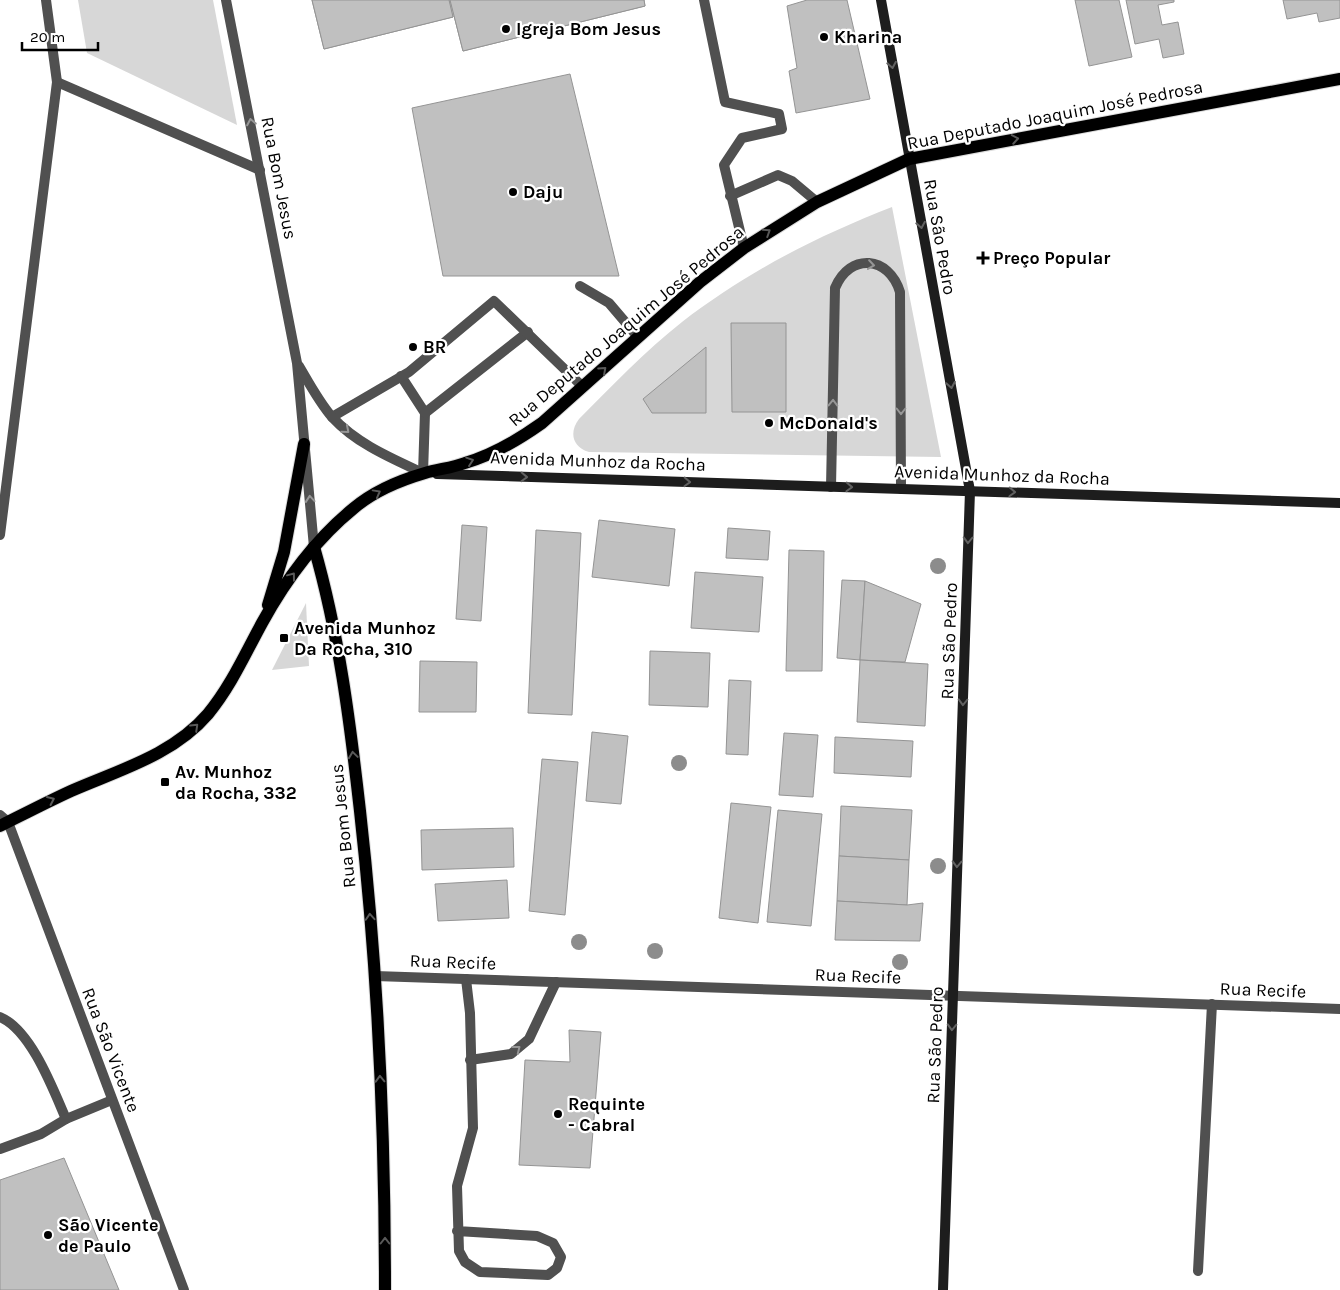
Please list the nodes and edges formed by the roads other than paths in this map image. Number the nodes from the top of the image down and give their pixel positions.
1 (46, 0) edge
2 (226, 0) edge
3 (704, 0) edge
4 (881, 0) edge
5 (1340, 79) edge
6 (57, 82) junction
7 (909, 159) junction
8 (260, 170) junction
9 (730, 196) junction
10 (817, 202) junction
11 (744, 248) junction
12 (580, 286) dead end
13 (528, 332) junction
14 (638, 337) junction
15 (297, 363) junction
16 (401, 376) junction
17 (583, 387) junction
18 (425, 413) junction
19 (332, 417) junction
20 (304, 444) junction
21 (423, 473) junction
22 (831, 486) junction
23 (901, 489) junction
24 (970, 491) junction
25 (1340, 497) edge
26 (1299, 502) junction
27 (1340, 503) edge
28 (0, 535) edge
29 (314, 547) junction
30 (264, 619) junction
31 (2, 822) edge
32 (375, 976) junction
33 (466, 979) junction
34 (556, 982) junction
35 (953, 996) junction
36 (1212, 1004) junction
37 (1340, 1009) edge
38 (0, 1017) edge
39 (470, 1060) junction
40 (112, 1100) junction
41 (66, 1119) junction
42 (0, 1149) edge
43 (457, 1231) junction
44 (1198, 1271) dead end
45 (184, 1290) edge
46 (385, 1290) edge
47 (943, 1290) edge

1 - 6 street
8 -> 2 street, Rua Bom Jesus
3 - 9 street
4 -> 7 main road, Rua São Pedro
7 -> 5 main road, Rua Deputado Joaquim José Pedrosa
6 - 8 street
6 - 28 street
7 - 10 main road, Rua Deputado Joaquim José Pedrosa
7 -> 24 main road, Rua São Pedro
8 - 15 street, Rua Bom Jesus
9 - 10 street
9 - 11 street
11 -> 10 main road, Rua Deputado Joaquim José Pedrosa
11 - 14 main road, Rua Deputado Joaquim José Pedrosa
12 - 14 street
13 - 16 street
13 - 17 street
13 - 18 street
17 -> 14 main road, Rua Deputado Joaquim José Pedrosa
15 - 19 street, Rua Bom Jesus
15 - 20 street, Rua Bom Jesus
16 - 18 street
16 - 19 street
21 -> 17 main road, Rua Deputado Joaquim José Pedrosa
18 - 21 street
19 -> 21 street, Rua Bom Jesus
29 -> 20 street, Rua Bom Jesus
20 - 30 main road
21 -> 22 main road, Avenida Munhoz da Rocha
29 -> 21 main road, Avenida Munhoz da Rocha
22 -> 23 main road, Avenida Munhoz da Rocha
22 -> 23 street
23 - 24 main road, Avenida Munhoz da Rocha
24 -> 26 main road, Avenida Munhoz da Rocha
24 -> 35 main road, Rua São Pedro
25 - 26 main road
26 - 27 main road, Avenida Munhoz da Rocha
30 -> 29 main road, Avenida Munhoz da Rocha
32 -> 29 main road, Rua Bom Jesus
31 -> 30 main road, Avenida Munhoz da Rocha
31 - 40 street, Rua São Vicente
32 - 33 street, Rua Recife
46 -> 32 main road, Rua Bom Jesus
33 - 34 street, Rua Recife
33 - 39 street
34 - 35 street, Rua Recife
39 -> 34 street
35 - 36 street, Rua Recife
35 -> 47 main road, Rua São Pedro
36 - 37 street, Rua Recife
36 - 44 street
38 - 41 street
39 - 43 street
40 - 41 street
40 - 45 street, Rua São Vicente
41 - 42 street
43 - 43 street

